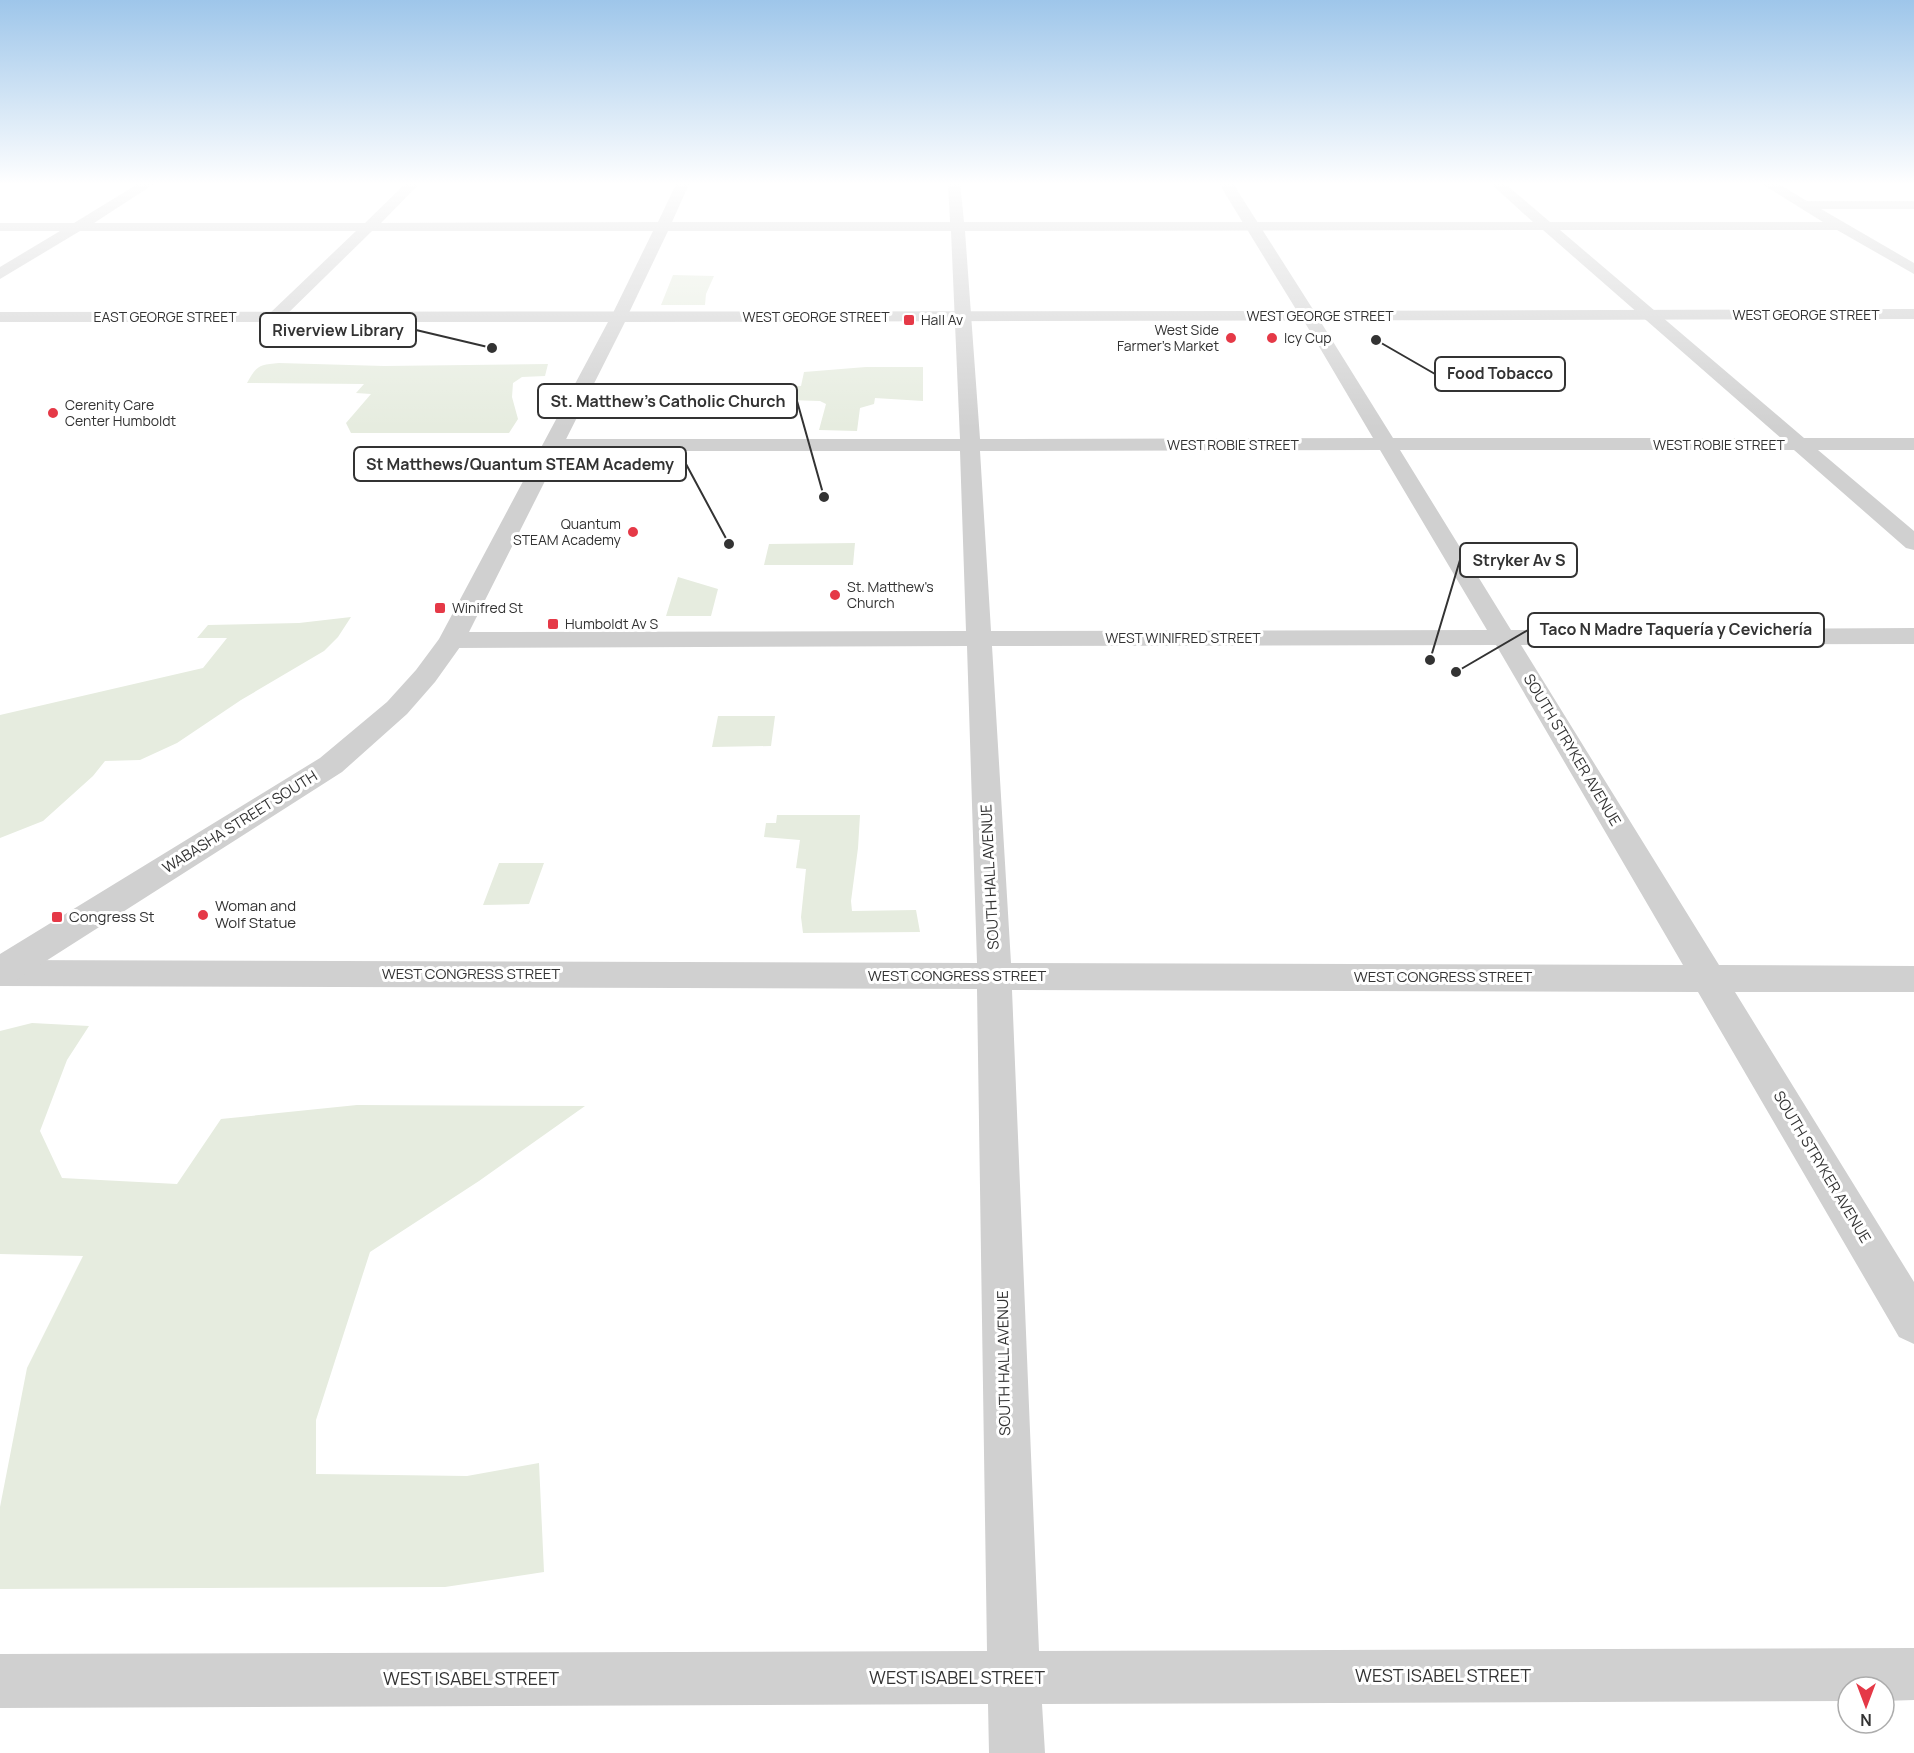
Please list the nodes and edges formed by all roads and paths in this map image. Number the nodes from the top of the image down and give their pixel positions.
1 (17, 264) edge
2 (332, 264) edge
3 (645, 264) edge
4 (960, 264) edge
5 (1277, 264) edge
6 (1590, 264) edge
7 (0, 274) edge
8 (1914, 314) edge
9 (964, 316) junction
10 (1309, 316) junction
11 (1653, 316) junction
12 (0, 317) edge
13 (275, 317) junction
14 (619, 317) junction
15 (1388, 444) junction
16 (1914, 444) edge
17 (553, 445) junction
18 (969, 445) junction
19 (1801, 445) junction
20 (1914, 543) edge
21 (1914, 636) edge
22 (1503, 637) junction
23 (979, 639) junction
24 (452, 640) junction
25 (0, 973) edge
26 (994, 976) junction
27 (1708, 978) junction
28 (1914, 979) edge
29 (1914, 1322) edge
30 (1914, 1674) edge
31 (1014, 1678) junction
32 (0, 1681) edge
33 (1017, 1753) edge

1 - 7 street
2 - 13 street
3 - 14 street
4 - 9 street, SOUTH HALL AVENUE
5 - 10 street, SOUTH STRYKER AVENUE
6 - 11 street
8 - 11 street, WEST GEORGE STREET
9 - 10 street, WEST GEORGE STREET
9 - 14 street, WEST GEORGE STREET
9 - 18 street, SOUTH HALL AVENUE
10 - 11 street, WEST GEORGE STREET
10 - 15 street, SOUTH STRYKER AVENUE
11 - 19 street
12 - 13 street, EAST GEORGE STREET
13 - 14 street, EAST GEORGE STREET
14 - 17 street, WABASHA STREET SOUTH
15 - 18 street, WEST ROBIE STREET
15 - 19 street, WEST ROBIE STREET
15 - 22 street, SOUTH STRYKER AVENUE
16 - 19 street, WEST ROBIE STREET
17 - 18 street, WEST ROBIE STREET
17 - 24 street, WABASHA STREET SOUTH
18 - 23 street, SOUTH HALL AVENUE
19 - 20 street
21 - 22 street, WEST WINIFRED STREET
22 - 23 street, WEST WINIFRED STREET
22 - 27 street, SOUTH STRYKER AVENUE
23 - 24 street, WEST WINIFRED STREET
23 - 26 street, SOUTH HALL AVENUE
24 - 25 street, WABASHA STREET SOUTH
25 - 26 street, WEST CONGRESS STREET
26 - 27 street, WEST CONGRESS STREET
26 - 31 street, SOUTH HALL AVENUE
27 - 28 street, WEST CONGRESS STREET
27 - 29 street, SOUTH STRYKER AVENUE
30 - 31 street, WEST ISABEL STREET
31 - 32 street, WEST ISABEL STREET
31 - 33 street, SOUTH HALL AVENUE

